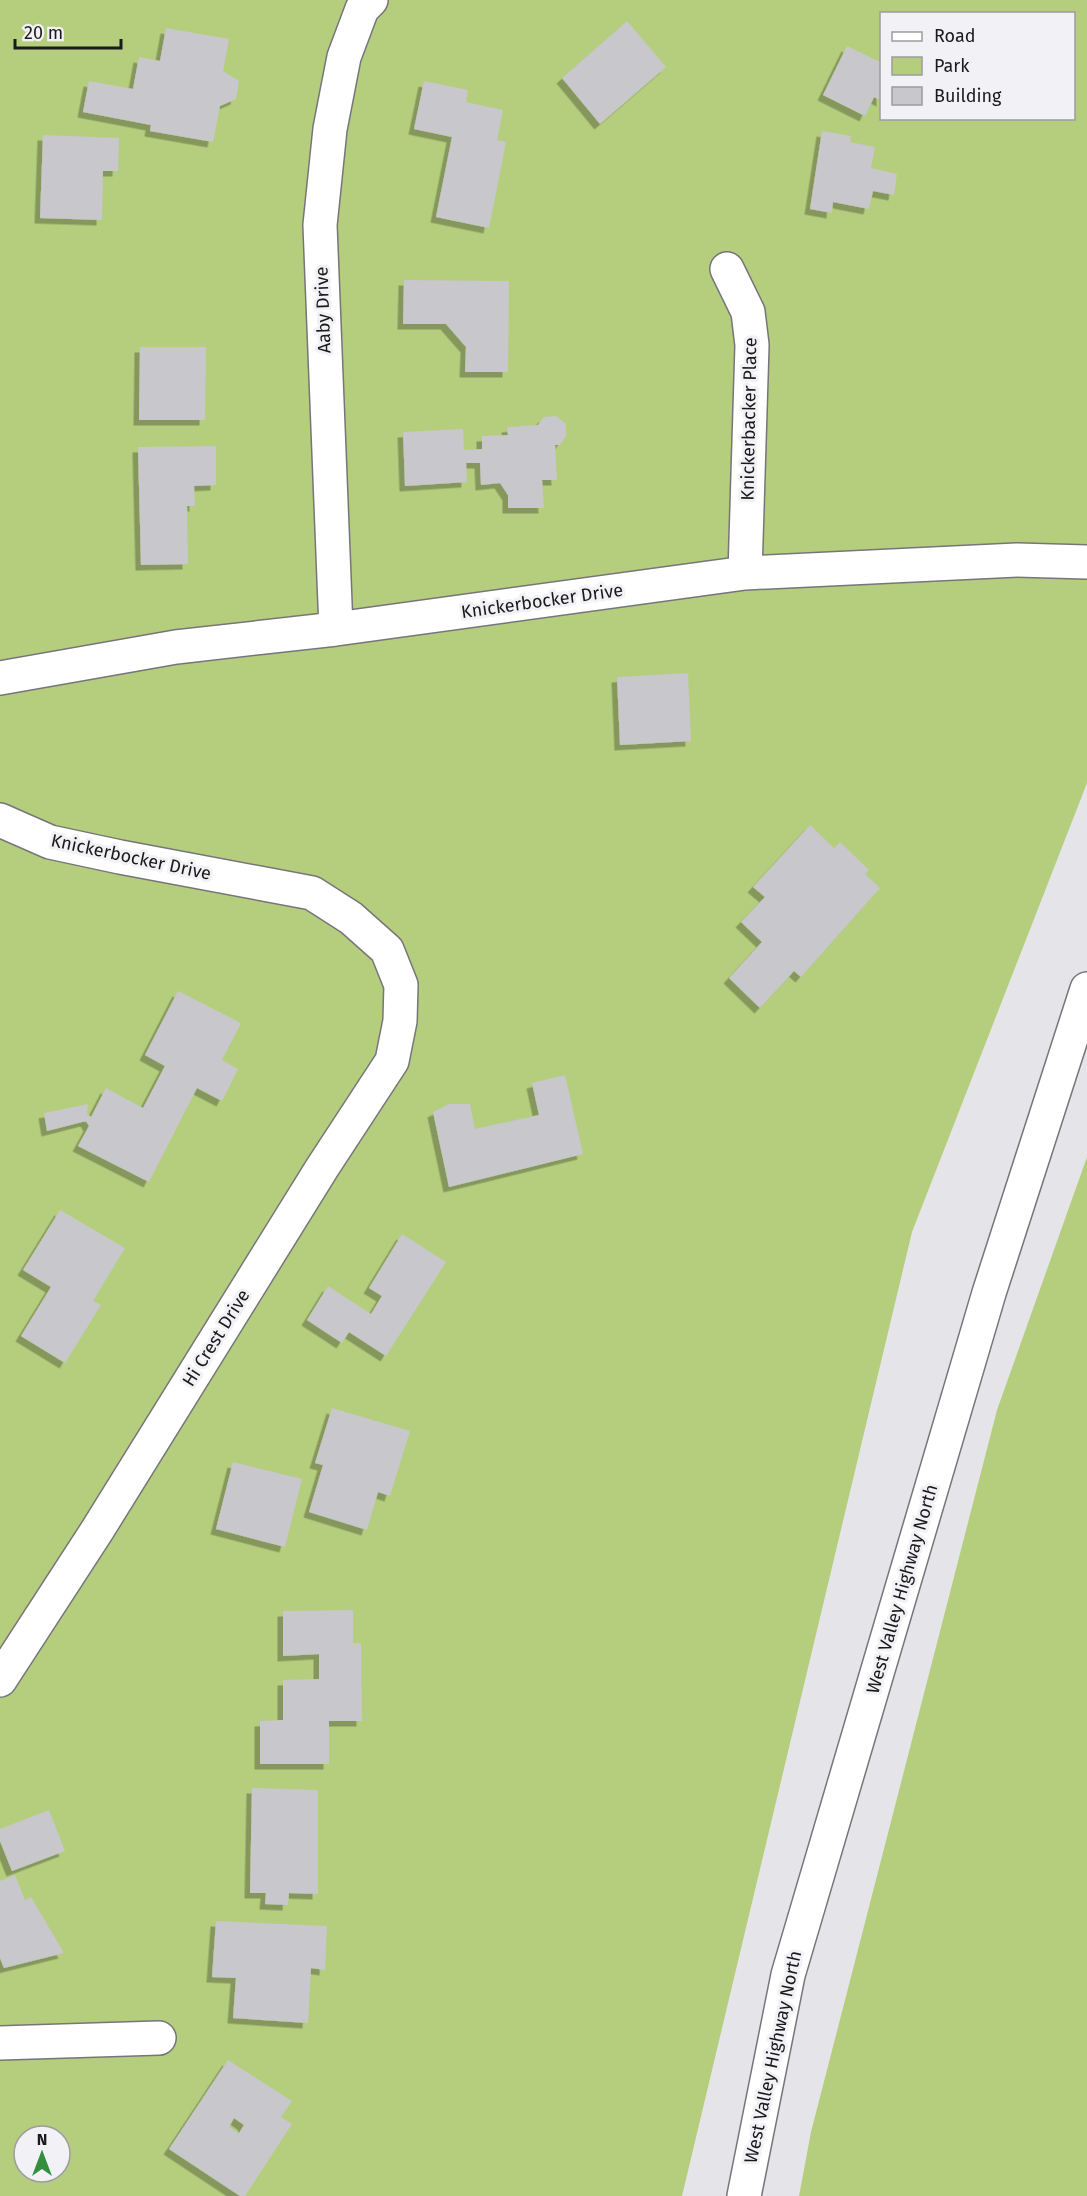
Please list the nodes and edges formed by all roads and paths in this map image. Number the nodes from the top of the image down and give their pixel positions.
1 (371, 0) edge
2 (728, 269) dead end
3 (1087, 562) edge
4 (745, 573) junction
5 (336, 629) junction
6 (0, 678) edge
7 (0, 820) edge
8 (401, 985) joint
9 (1087, 990) edge
10 (0, 1680) edge
11 (159, 2038) dead end
12 (0, 2043) edge
13 (744, 2196) edge

1 - 5 street, Aaby Drive
2 - 4 street, Knickerbacker Place
3 - 4 street, Knickerbocker Drive
4 - 5 street, Knickerbocker Drive
5 - 6 street, Knickerbocker Drive
7 - 8 street, Knickerbocker Drive
8 - 10 street, Hi Crest Drive
9 - 13 street, West Valley Highway North
11 - 12 street

